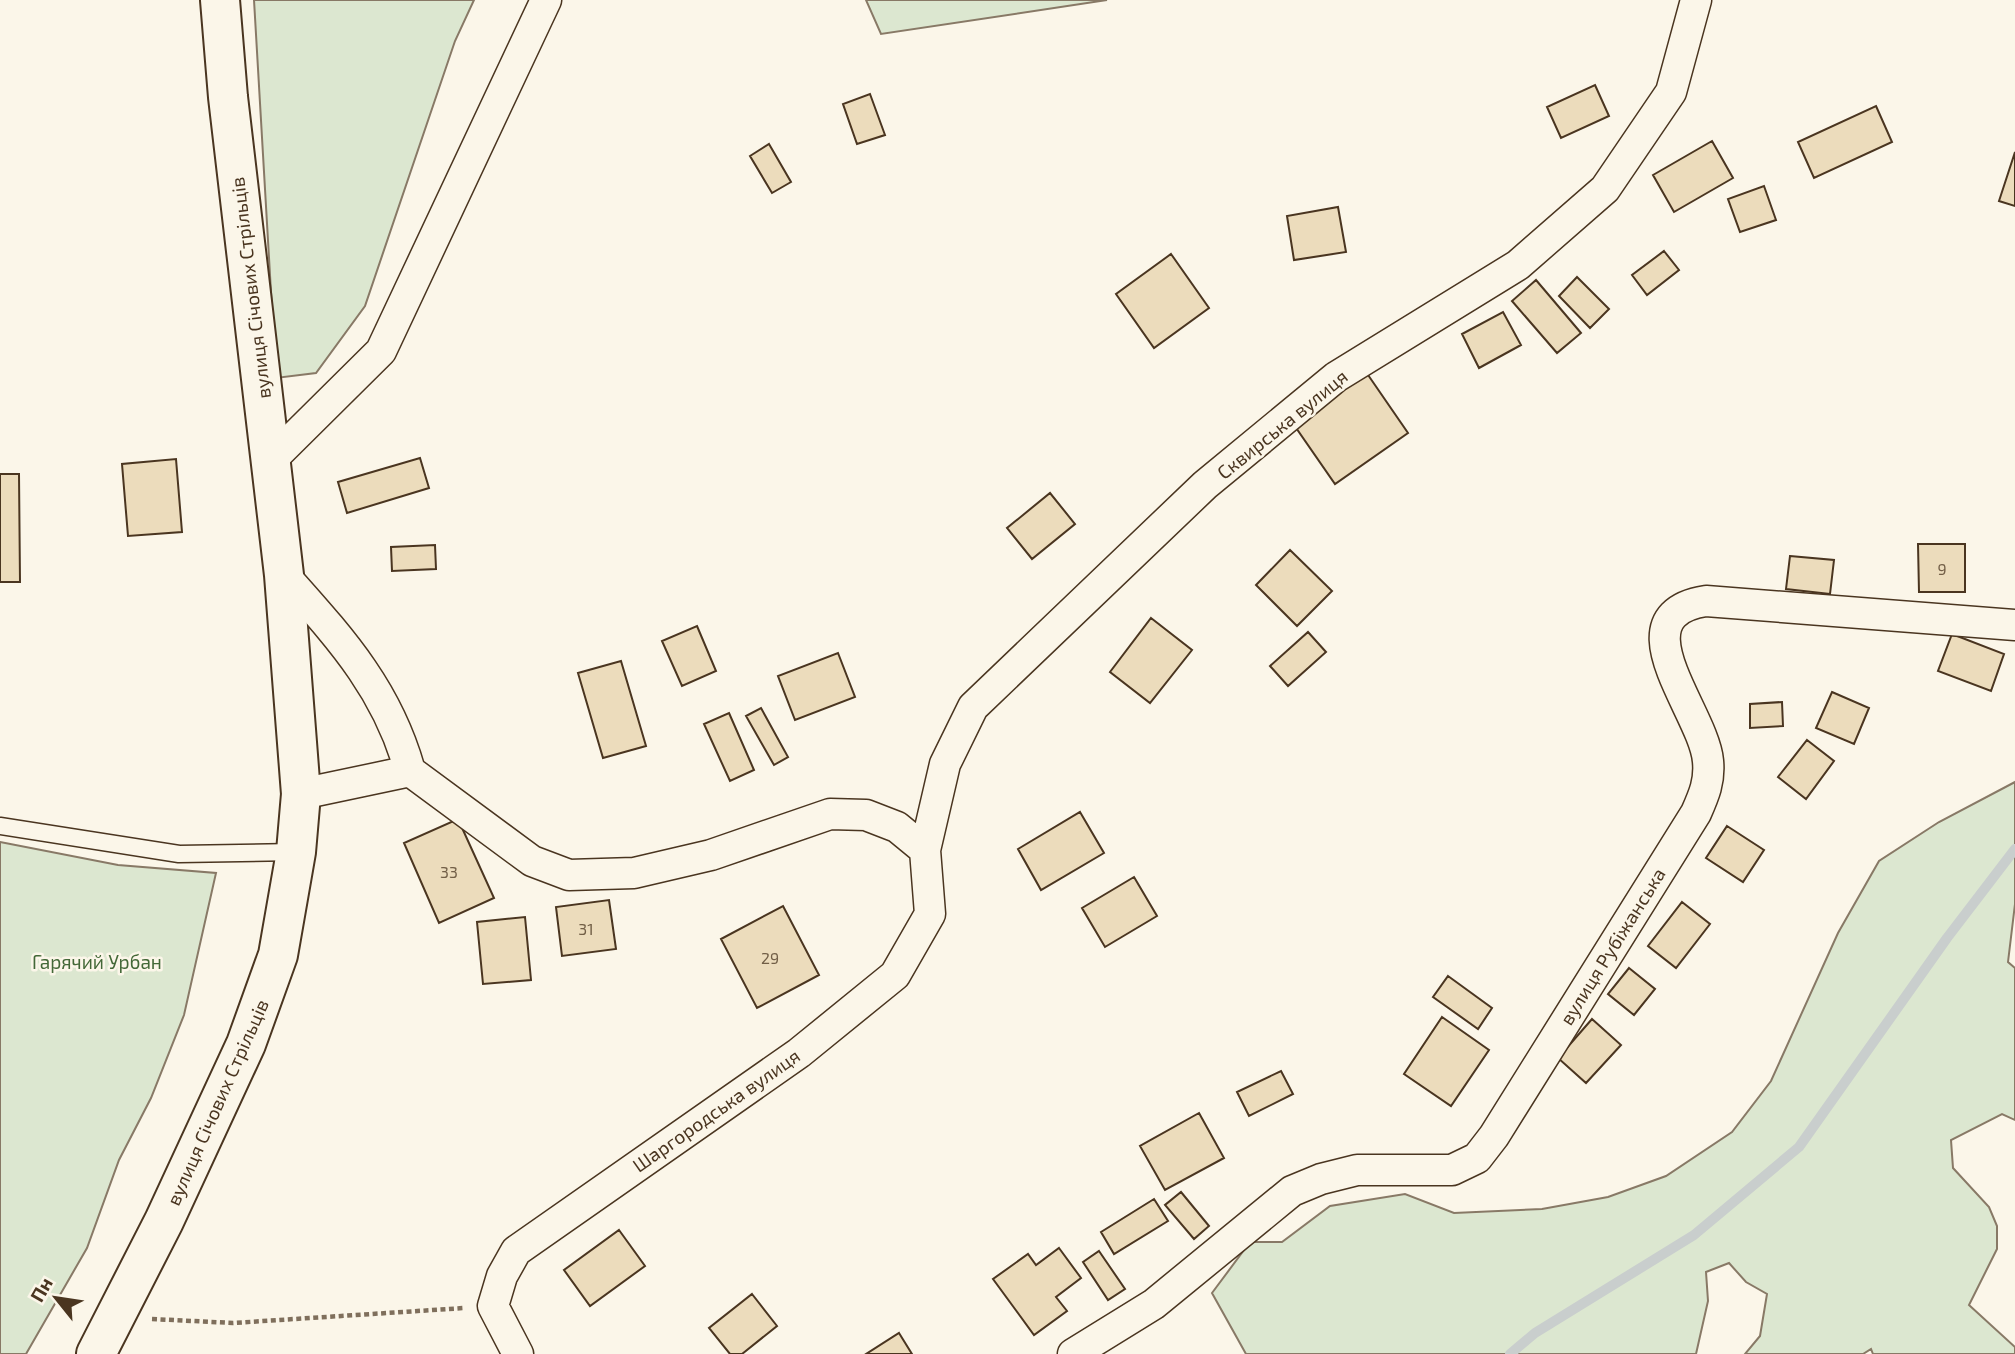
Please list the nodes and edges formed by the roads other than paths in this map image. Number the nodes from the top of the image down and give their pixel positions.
1 (220, 0) edge
2 (546, 0) edge
3 (1696, 0) edge
4 (270, 461) junction
5 (285, 575) junction
6 (2015, 625) edge
7 (410, 771) junction
8 (301, 794) junction
9 (0, 826) edge
10 (925, 850) junction
11 (296, 852) junction
12 (96, 1354) edge
13 (518, 1354) edge
14 (1073, 1354) edge

1 - 4 main road, вулиця Січових Стрільців
2 - 4 street
3 - 10 street, Сквирська вулиця
4 - 5 main road, вулиця Січових Стрільців
5 - 7 street
5 - 8 main road, вулиця Січових Стрільців
6 - 14 street, вулиця Рубіжанська
7 - 8 street
7 - 10 street
8 - 11 main road, вулиця Січових Стрільців
9 - 11 lane
10 - 13 street, Шаргородська вулиця
11 - 12 main road, вулиця Січових Стрільців

